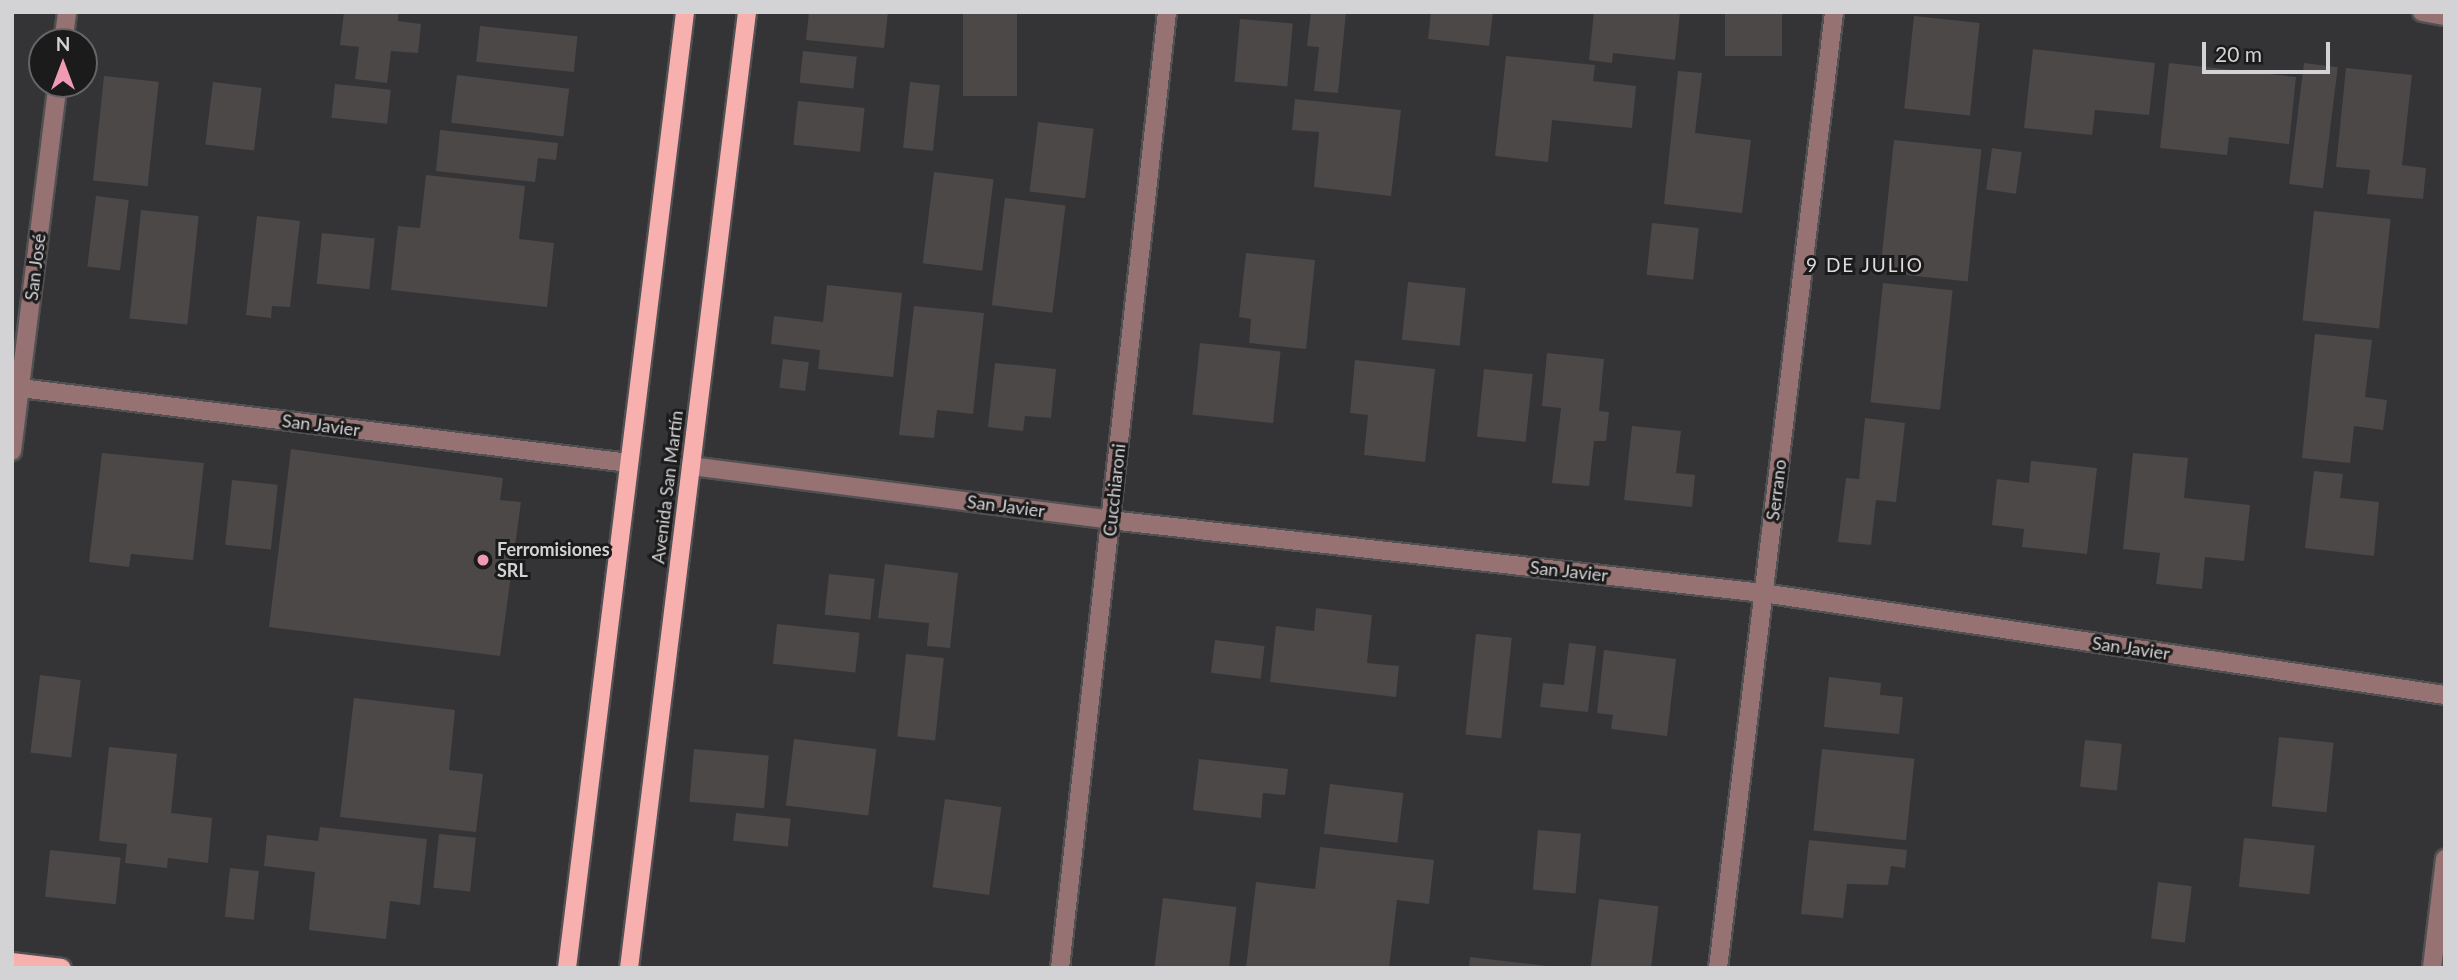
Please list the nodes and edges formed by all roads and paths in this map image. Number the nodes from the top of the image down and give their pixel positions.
1 (685, 12) edge
2 (747, 12) edge
3 (1167, 12) edge
4 (1834, 12) edge
5 (2422, 12) edge
6 (2445, 16) edge
7 (56, 98) edge
8 (16, 387) edge
9 (12, 451) edge
10 (629, 463) junction
11 (691, 466) junction
12 (1110, 520) junction
13 (1763, 593) junction
14 (2445, 695) edge
15 (2445, 859) edge
16 (12, 962) edge
17 (62, 968) edge
18 (567, 968) edge
19 (629, 968) edge
20 (1060, 968) edge
21 (1717, 968) edge
22 (2432, 968) edge

1 - 10 main road
2 - 11 main road, Avenida San Martín
3 - 12 street, Cucchiaroni
4 - 13 street, Serrano
5 - 6 street
7 - 8 street, San José
8 - 9 street, San José
8 - 10 street, San Javier
10 - 18 main road
11 - 12 street, San Javier
11 - 19 main road, Avenida San Martín
12 - 13 street, San Javier
12 - 20 street, Cucchiaroni
13 - 14 street, San Javier
13 - 21 street, Serrano
15 - 22 street
16 - 17 main road

